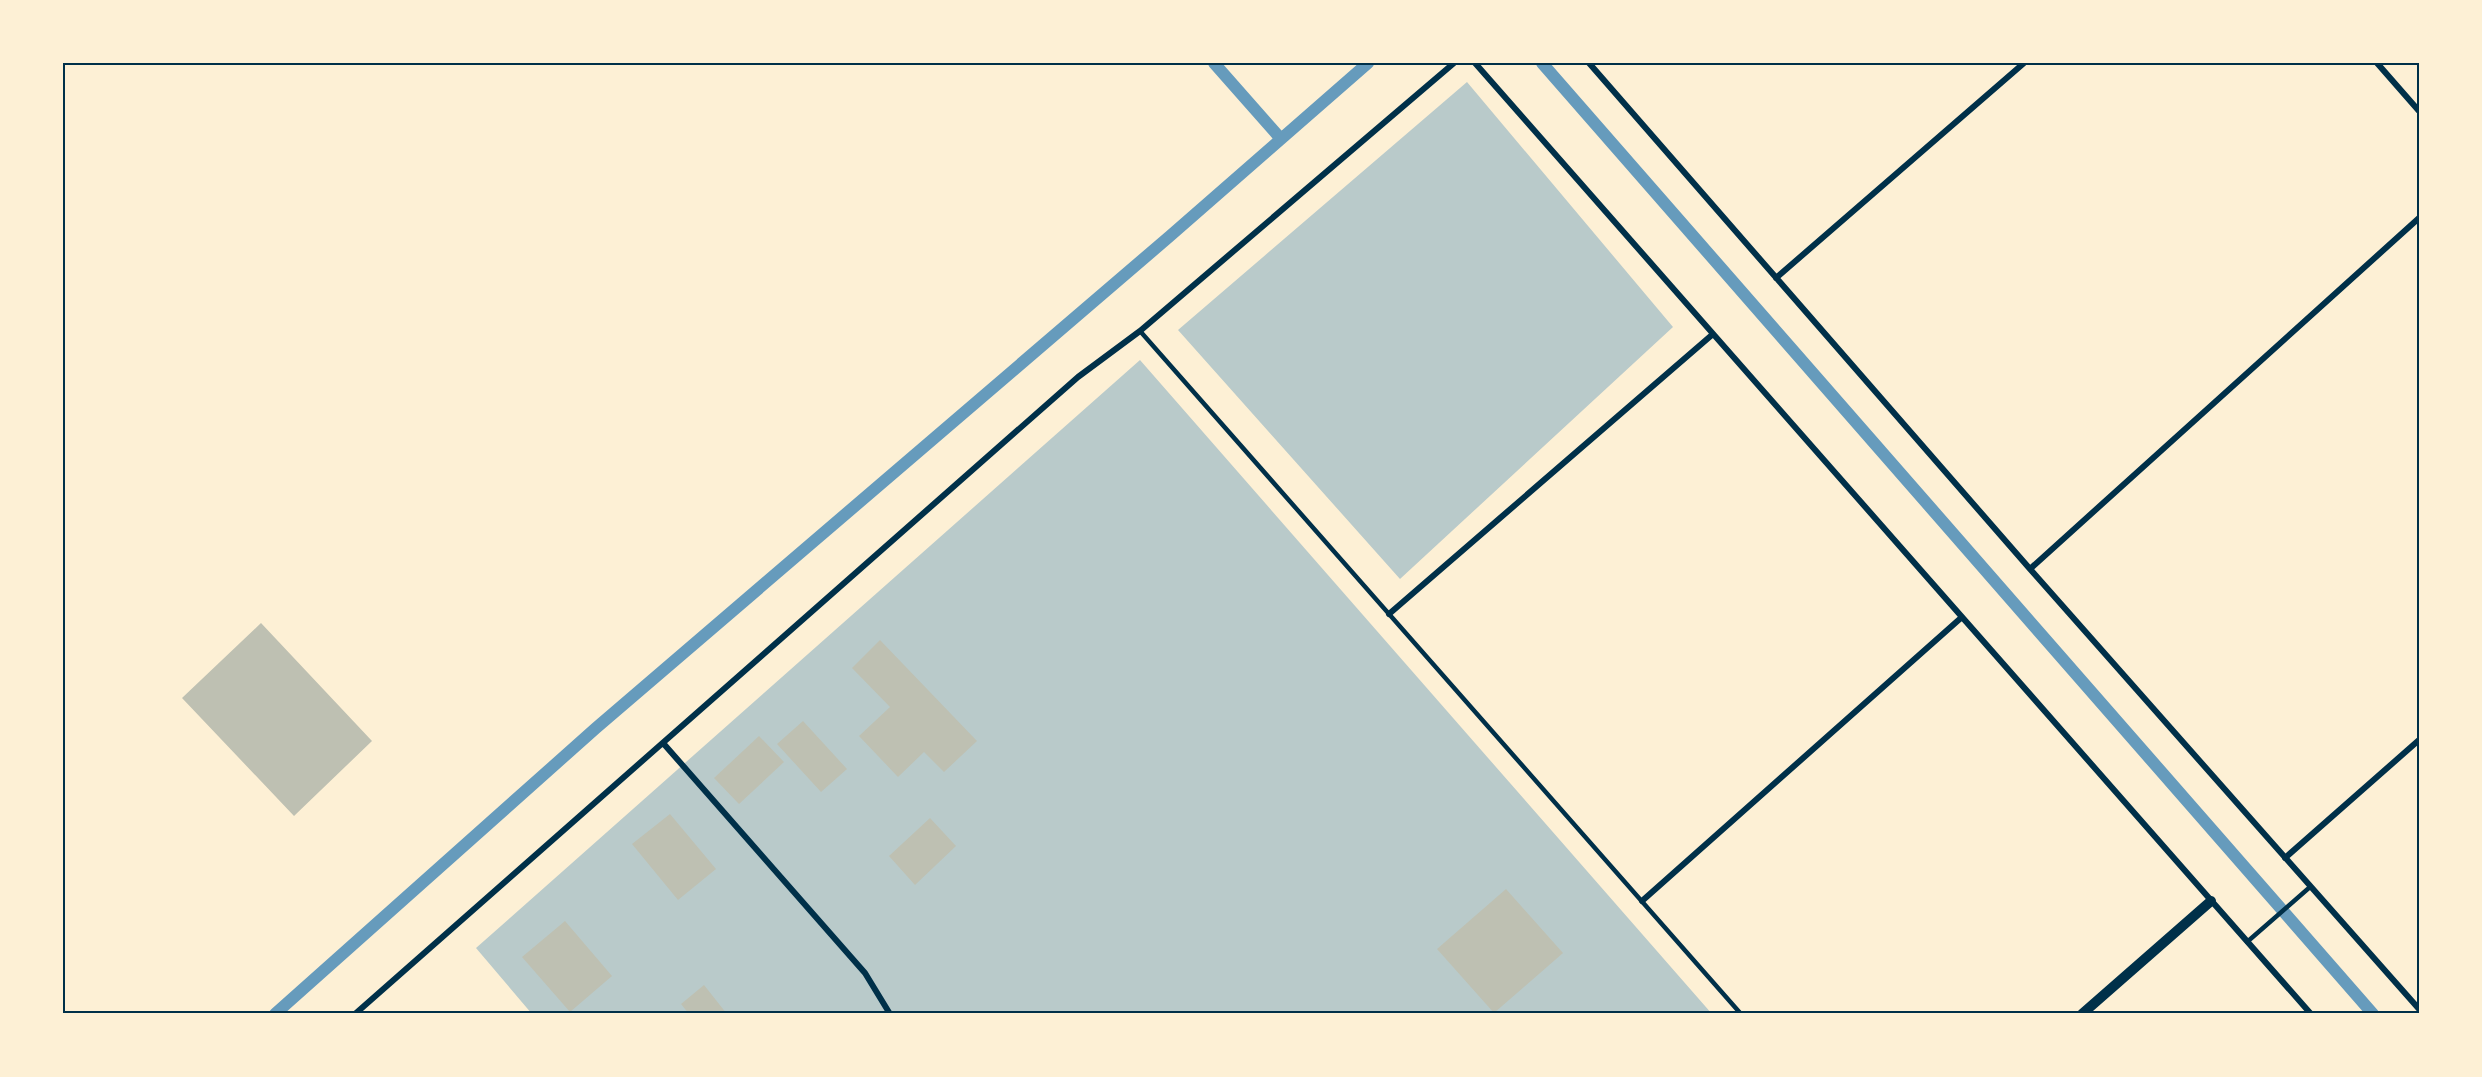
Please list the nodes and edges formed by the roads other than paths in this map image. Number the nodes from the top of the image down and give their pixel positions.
1 (1454, 63) edge
2 (1475, 63) edge
3 (1589, 63) edge
4 (2024, 63) edge
5 (2377, 63) edge
6 (2419, 111) edge
7 (2419, 218) edge
8 (1776, 278) junction
9 (1140, 331) junction
10 (1713, 334) junction
11 (2030, 569) junction
12 (1389, 614) junction
13 (1962, 617) junction
14 (2419, 740) edge
15 (663, 743) junction
16 (2285, 858) junction
17 (2310, 887) junction
18 (1642, 901) junction
19 (2211, 901) junction
20 (2247, 942) junction
21 (2419, 1009) edge
22 (355, 1014) edge
23 (890, 1014) edge
24 (1742, 1014) edge
25 (2082, 1014) edge
26 (2311, 1014) edge

1 - 9 street
2 - 10 street
3 - 8 street
4 - 8 street
5 - 6 street
7 - 11 street
8 - 11 street
9 - 12 lane
9 - 15 street
10 - 12 street
10 - 13 street
11 - 16 street
12 - 18 lane
13 - 18 street
13 - 19 street
14 - 16 street
15 - 22 street
15 - 23 street
16 - 17 street
17 - 20 lane
17 - 21 street
18 - 24 lane
19 - 20 street
19 - 25 street
20 - 26 street

